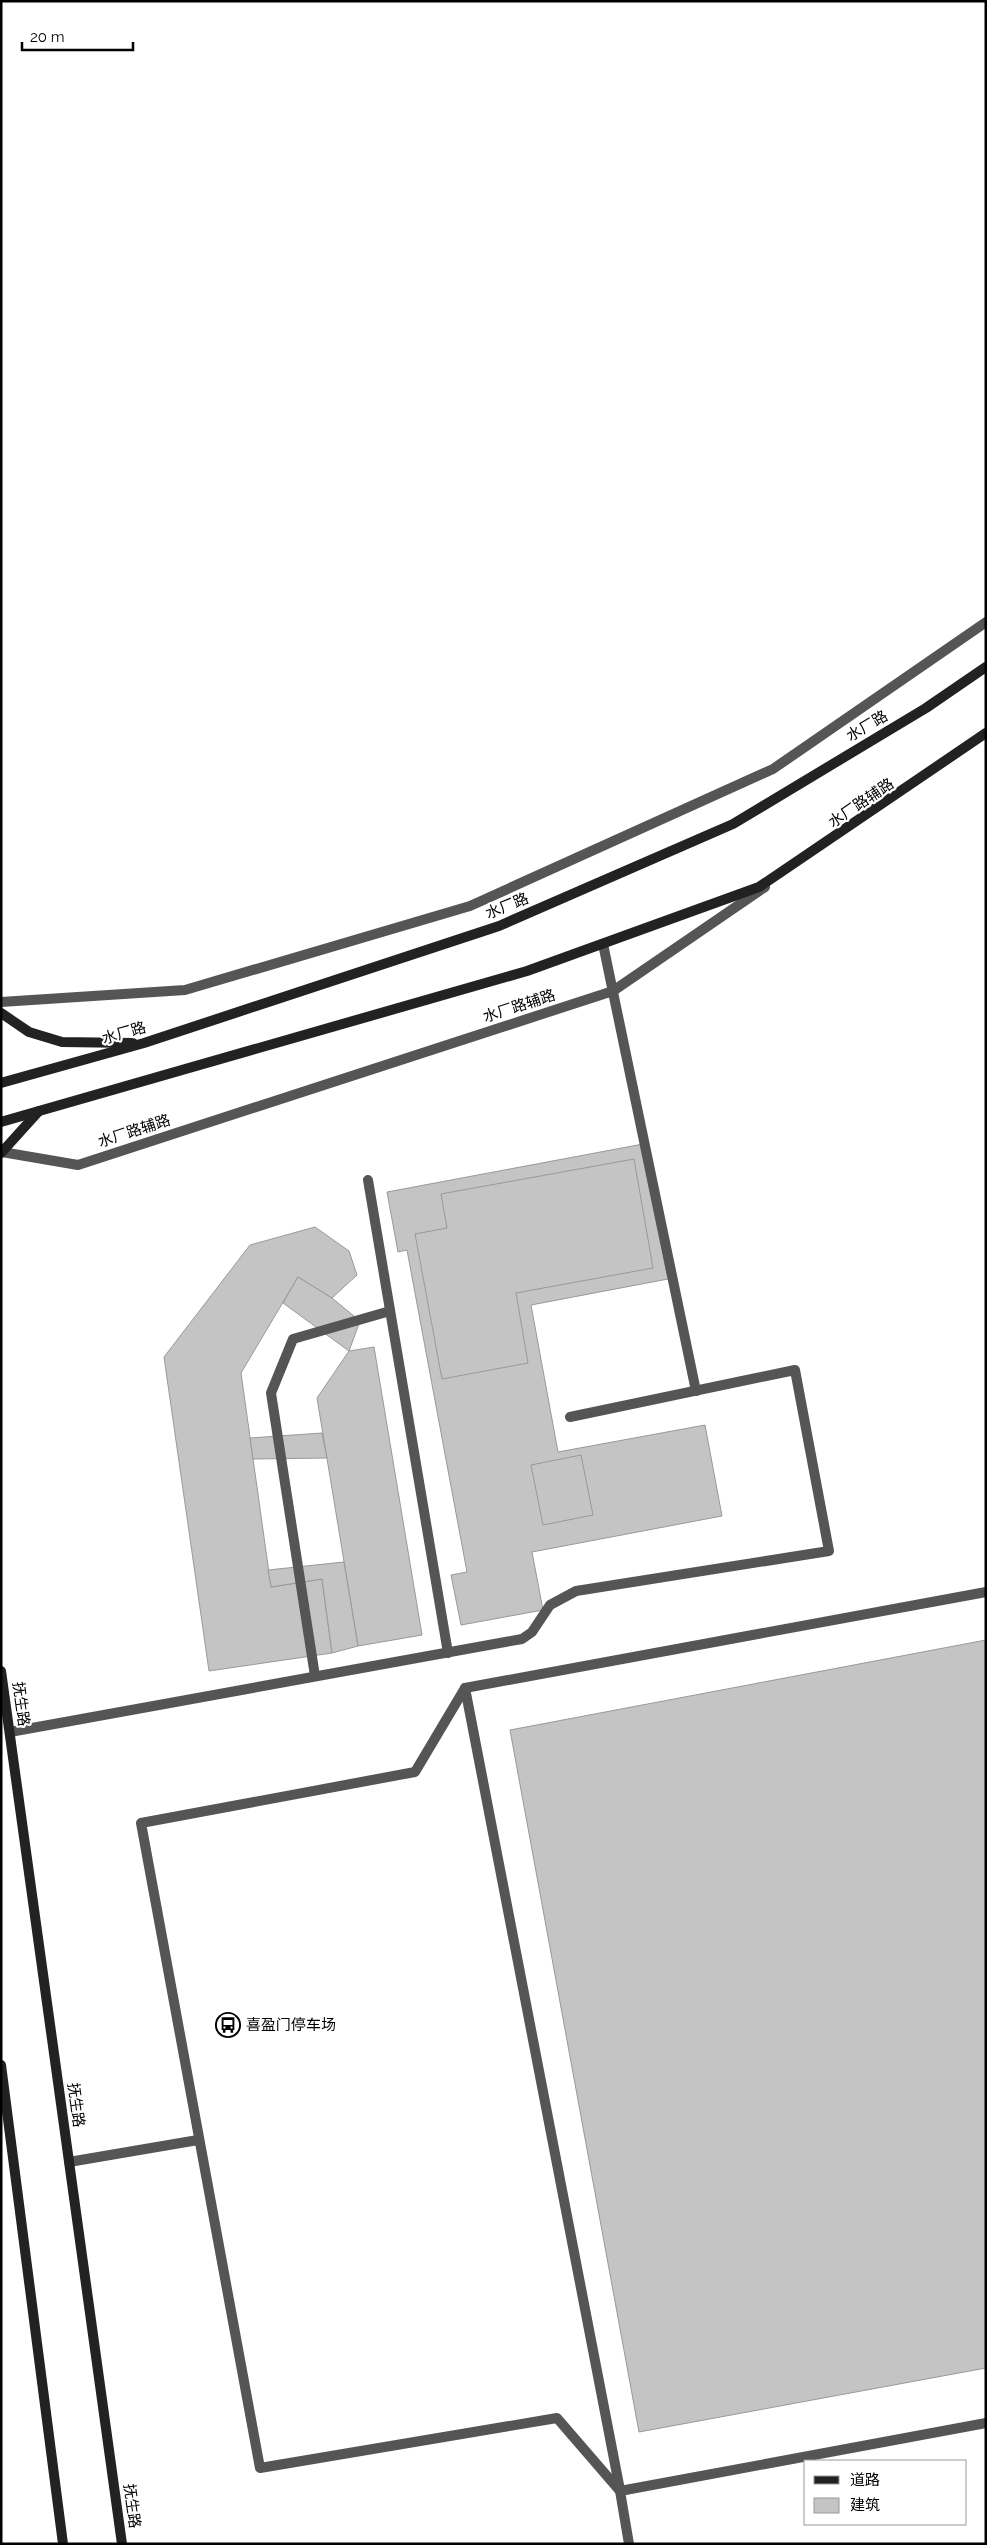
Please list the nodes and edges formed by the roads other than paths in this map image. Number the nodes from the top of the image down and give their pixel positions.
1 (986, 622) edge
2 (986, 667) edge
3 (986, 734) edge
4 (603, 944) junction
5 (613, 991) junction
6 (1, 1002) edge
7 (1, 1014) edge
8 (144, 1043) junction
9 (1, 1083) edge
10 (39, 1111) junction
11 (1, 1122) edge
12 (2, 1153) edge
13 (368, 1180) dead end
14 (390, 1311) junction
15 (696, 1391) junction
16 (570, 1417) dead end
17 (986, 1592) edge
18 (448, 1653) junction
19 (1, 1671) edge
20 (315, 1676) junction
21 (465, 1688) junction
22 (10, 1732) junction
23 (1, 2065) edge
24 (198, 2140) junction
25 (69, 2162) junction
26 (986, 2423) edge
27 (620, 2491) junction
28 (64, 2544) edge
29 (122, 2544) edge
30 (629, 2544) edge

1 - 6 street
2 - 8 street, 水厂路
3 - 4 street
3 - 5 street, 水厂路辅路
4 - 5 street
4 - 10 street
5 - 12 street, 水厂路辅路
5 - 15 street
7 - 8 street
8 - 9 street, 水厂路
10 - 11 street
10 - 12 street
13 - 14 street
14 - 18 street
14 - 20 street
15 - 16 street
15 - 18 street
17 - 21 street
18 - 20 street
19 - 22 street, 抚生路
20 - 22 street
21 - 24 street
21 - 27 street
22 - 25 street, 抚生路
23 - 28 street
24 - 25 street
24 - 27 street
25 - 29 street, 抚生路
26 - 27 street
27 - 30 street

